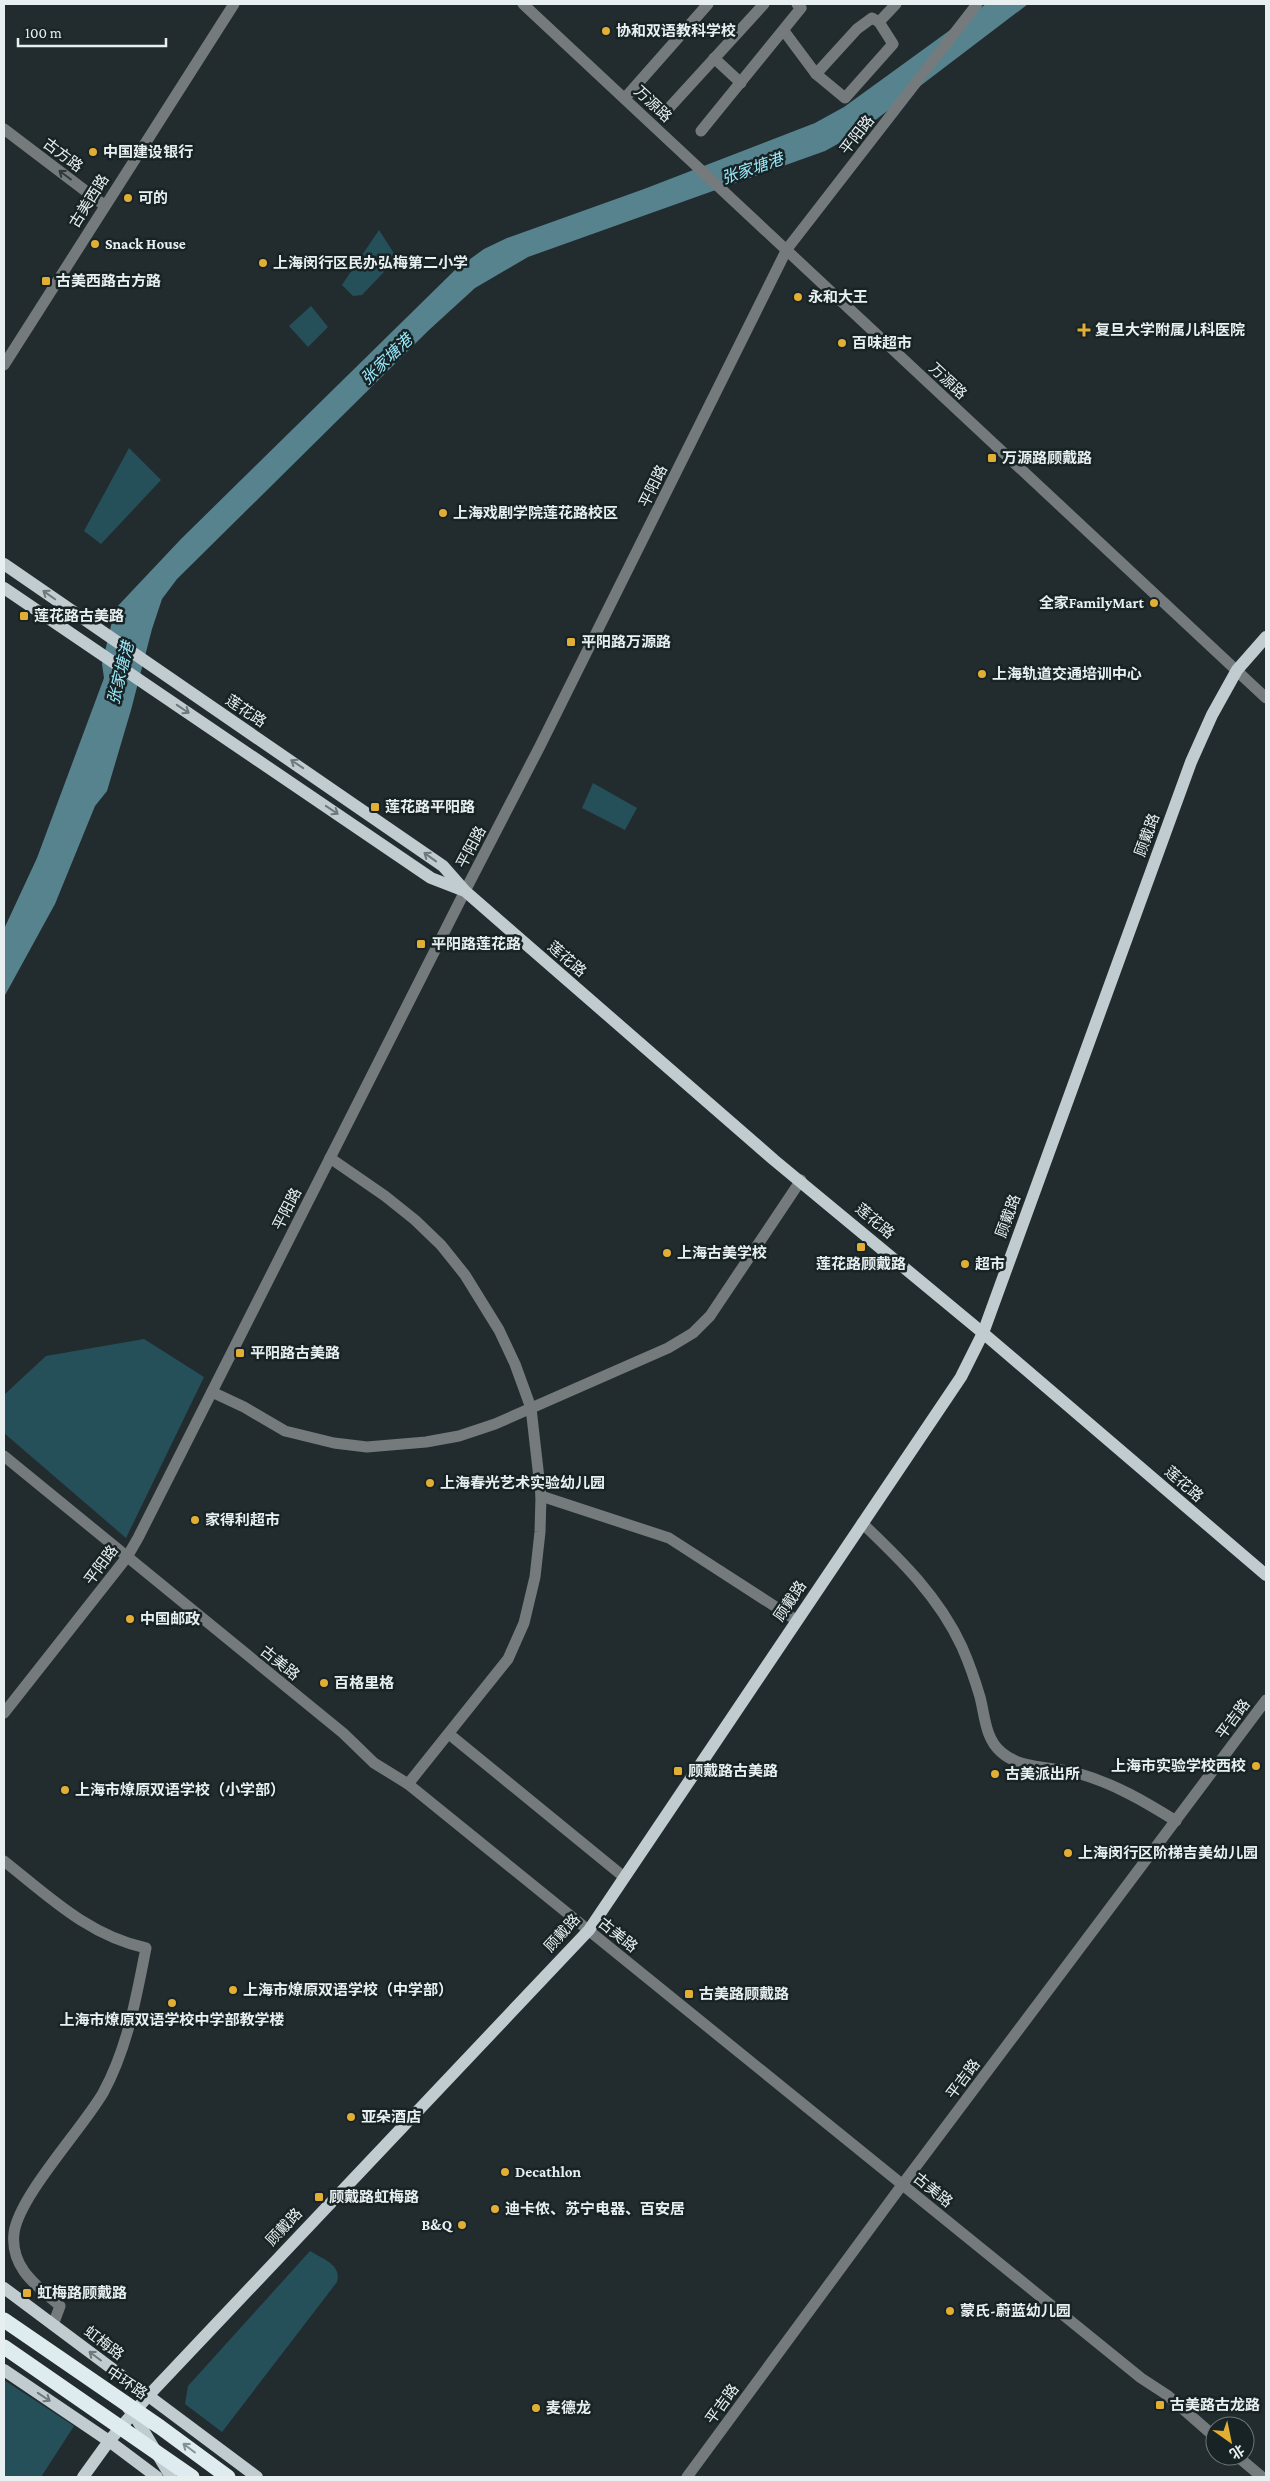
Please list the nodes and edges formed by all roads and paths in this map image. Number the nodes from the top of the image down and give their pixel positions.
1 (234, 4) edge
2 (523, 4) edge
3 (708, 4) edge
4 (764, 4) edge
5 (797, 4) edge
6 (896, 4) edge
7 (974, 8) edge
8 (879, 22) junction
9 (784, 31) junction
10 (714, 58) junction
11 (816, 74) junction
12 (741, 83) junction
13 (625, 98) junction
14 (669, 108) dead end
15 (4, 130) edge
16 (701, 131) dead end
17 (104, 205) junction
18 (787, 249) junction
19 (4, 365) edge
20 (4, 564) edge
21 (4, 588) edge
22 (1266, 637) edge
23 (1237, 670) junction
24 (1266, 698) edge
25 (465, 891) junction
26 (330, 1158) junction
27 (801, 1180) junction
28 (983, 1332) junction
29 (212, 1392) junction
30 (531, 1408) junction
31 (4, 1456) edge
32 (541, 1496) junction
33 (862, 1523) junction
34 (127, 1557) junction
35 (1266, 1576) edge
36 (796, 1620) junction
37 (1266, 1700) edge
38 (4, 1713) edge
39 (449, 1734) junction
40 (408, 1784) junction
41 (1176, 1821) junction
42 (4, 1861) edge
43 (624, 1877) junction
44 (589, 1930) junction
45 (902, 2185) junction
46 (4, 2288) edge
47 (4, 2316) edge
48 (4, 2320) edge
49 (53, 2325) junction
50 (4, 2347) edge
51 (4, 2355) edge
52 (4, 2370) edge
53 (148, 2396) junction
54 (133, 2413) junction
55 (1205, 2428) edge
56 (109, 2440) junction
57 (146, 2444) junction
58 (1249, 2466) edge
59 (83, 2477) edge
60 (157, 2477) edge
61 (171, 2477) edge
62 (192, 2477) edge
63 (228, 2477) edge
64 (256, 2477) edge
65 (687, 2477) edge
66 (1262, 2477) edge

1 - 17 street, 古美西路
2 - 13 street, 万源路
3 - 13 street
4 - 10 street
5 - 9 street
6 - 8 street
7 - 18 street, 平阳路
8 - 11 street
8 - 11 street
9 - 11 street
9 - 12 street
10 - 12 street
10 - 14 street
12 - 16 street
13 - 18 street, 万源路
17 -> 15 street, 古方路
17 - 19 street, 古美西路
18 - 23 street, 万源路
18 - 25 street, 平阳路
25 -> 20 main road, 莲花路
21 -> 25 main road, 莲花路
22 - 23 main road, 顾戴路
23 - 24 street, 万源路
23 - 28 main road, 顾戴路
25 - 26 street, 平阳路
25 - 27 main road, 莲花路
26 - 29 street, 平阳路
26 - 30 street
27 - 28 main road, 莲花路
27 - 30 street
28 - 33 main road, 顾戴路
28 - 35 main road, 莲花路
29 - 30 street
29 - 34 street, 平阳路
30 - 32 street
31 - 34 street, 古美路
32 - 36 street
32 - 39 street
33 - 36 main road, 顾戴路
33 - 41 street
34 - 38 street, 平阳路
34 - 40 street, 古美路
36 - 43 main road, 顾戴路
37 - 41 street, 平吉路
39 - 40 street
39 - 43 street
40 - 44 street, 古美路
41 - 45 street, 平吉路
42 - 49 street
43 - 44 main road, 顾戴路
44 - 45 street, 古美路
44 - 53 main road, 顾戴路
45 - 55 street, 古美路
45 - 65 street, 平吉路
46 - 49 main road, 虹梅路
47 - 54 main road
63 -> 48 highway, 中环路, bridge
53 -> 49 main road, 虹梅路
50 - 57 highway, bridge
51 - 57 highway, bridge
52 -> 56 main road
53 - 54 main road, 顾戴路
53 - 64 main road, 虹梅路
54 - 56 main road, 顾戴路
54 - 61 main road
56 - 59 main road, 顾戴路
56 - 60 main road
57 - 62 highway, bridge
58 - 66 street

